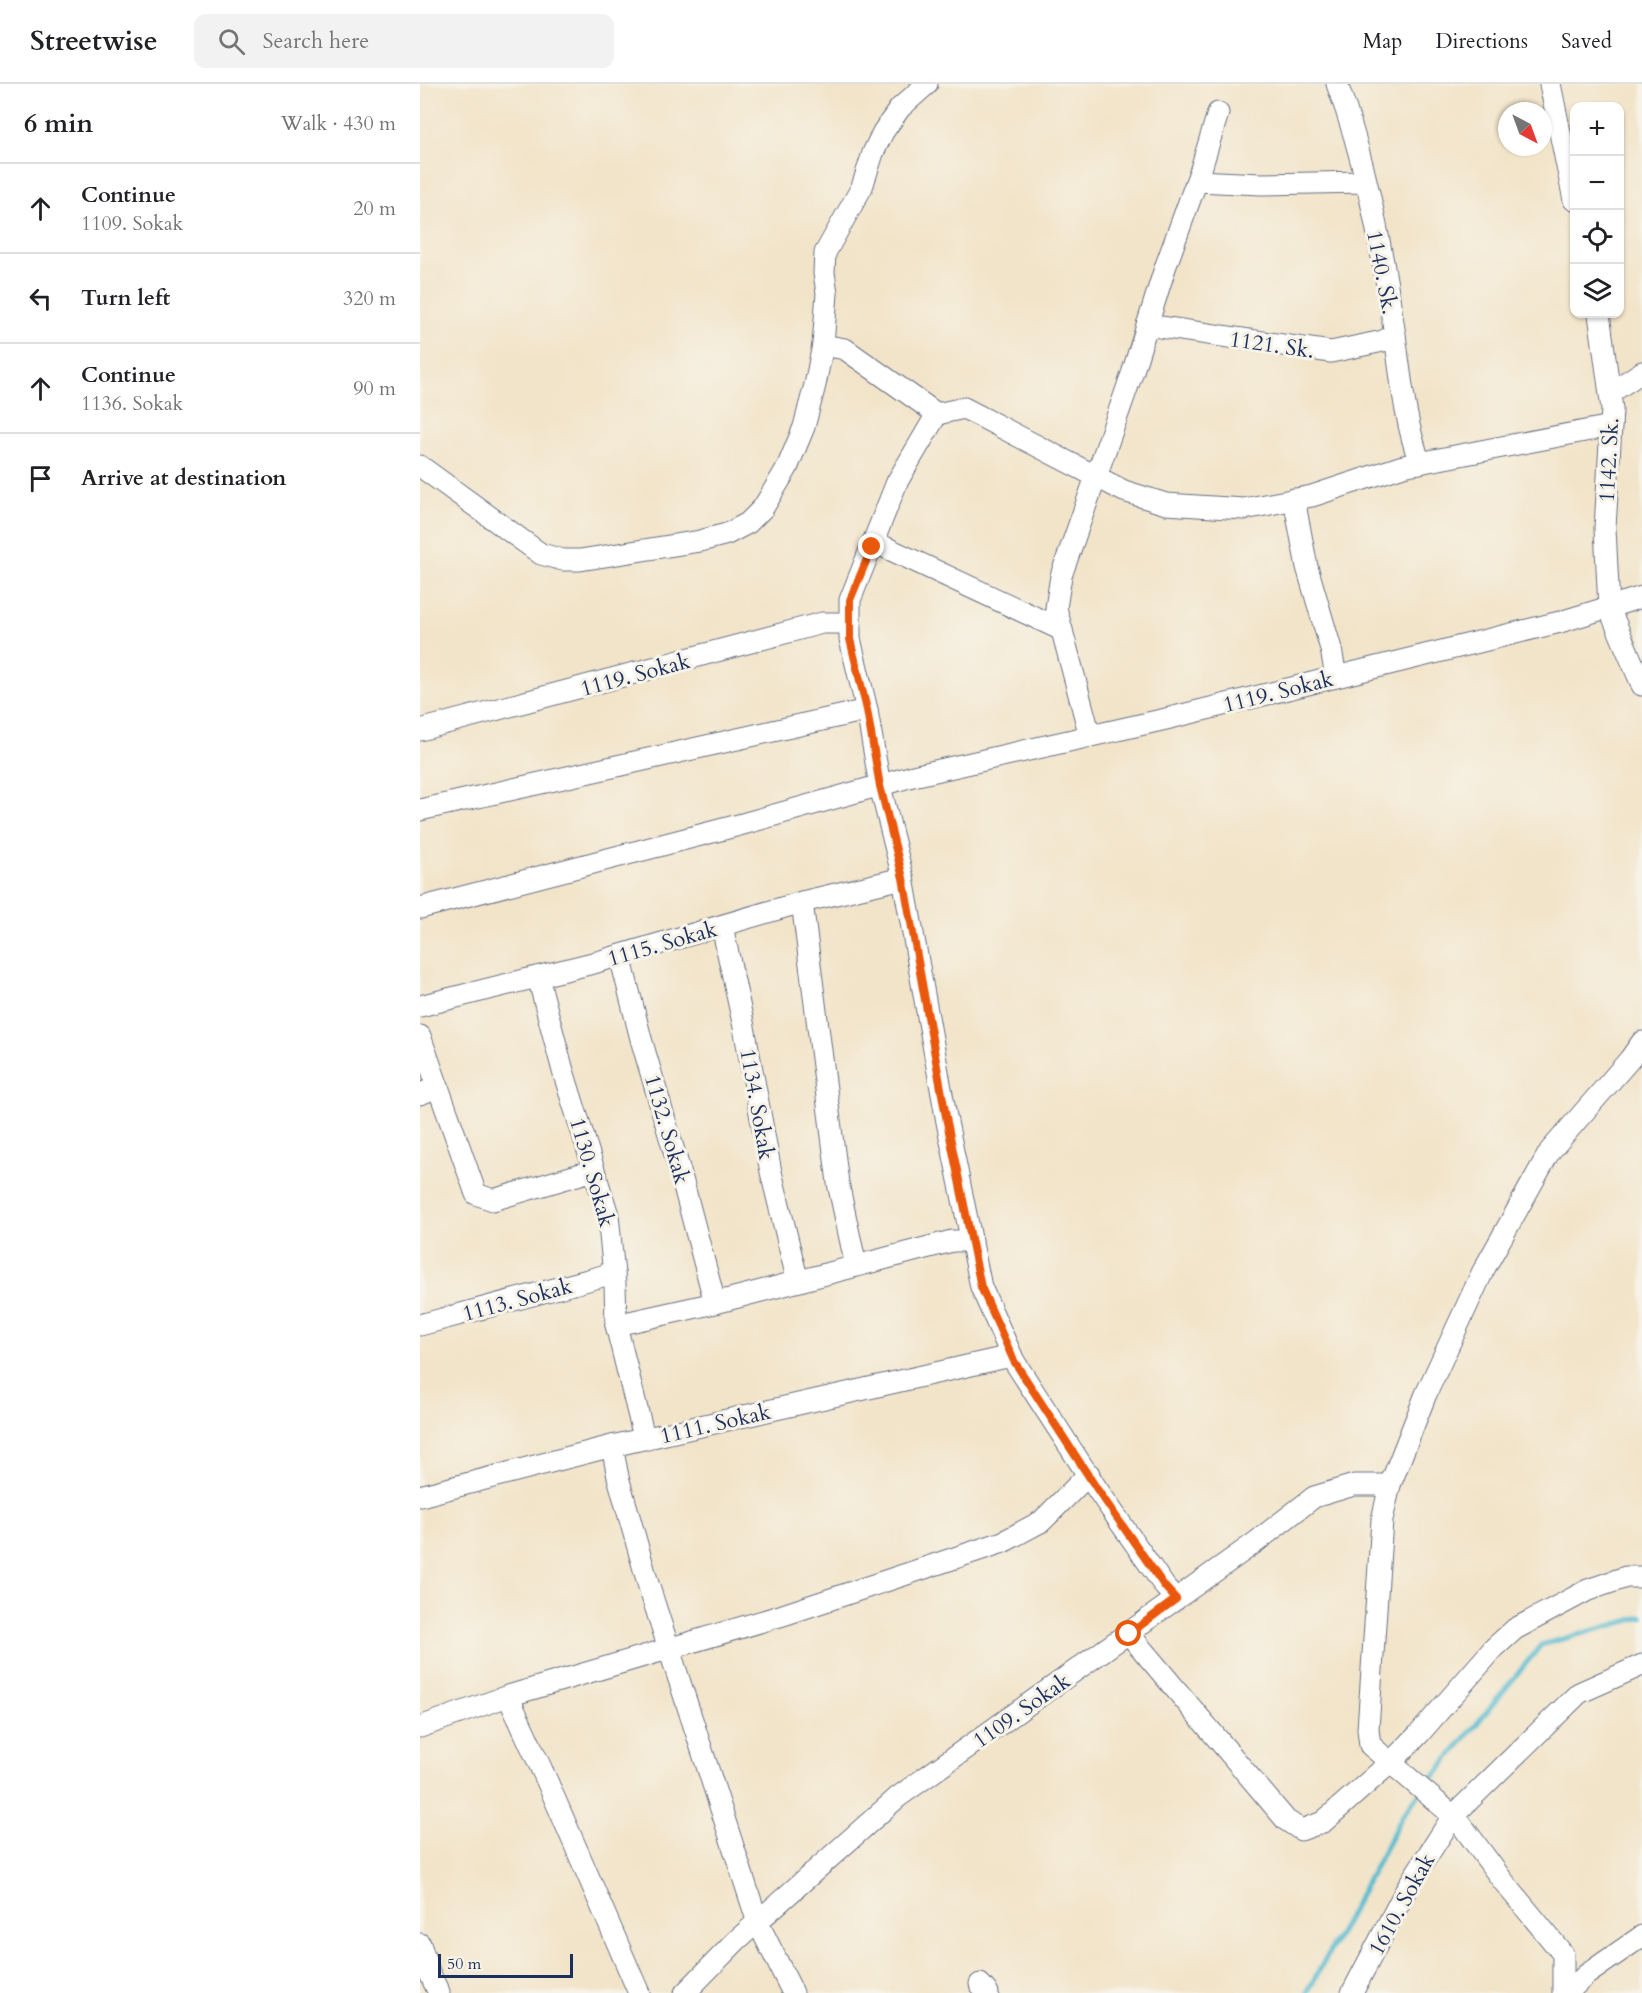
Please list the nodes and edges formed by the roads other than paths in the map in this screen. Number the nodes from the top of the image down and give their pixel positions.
1 (927, 84) edge
2 (1337, 84) edge
3 (1550, 84) edge
4 (1218, 112) dead end
5 (1570, 177) edge
6 (1197, 181) junction
7 (1365, 182) junction
8 (1600, 318) edge
9 (1147, 325) junction
10 (1395, 335) junction
11 (823, 345) junction
12 (1642, 372) edge
13 (1610, 393) junction
14 (937, 414) junction
15 (1611, 426) junction
16 (1420, 463) junction
17 (420, 466) edge
18 (1096, 478) junction
19 (1294, 499) junction
20 (874, 542) junction
21 (1642, 597) edge
22 (1609, 608) junction
23 (850, 623) junction
24 (1062, 630) junction
25 (1632, 639) edge
26 (1336, 677) junction
27 (1642, 685) edge
28 (867, 710) junction
29 (420, 730) edge
30 (1090, 736) junction
31 (880, 786) junction
32 (420, 810) edge
33 (903, 878) junction
34 (802, 902) junction
35 (420, 908) edge
36 (722, 926) junction
37 (620, 956) junction
38 (538, 977) junction
39 (420, 1006) edge
40 (420, 1036) edge
41 (1642, 1042) edge
42 (429, 1091) edge
43 (594, 1170) junction
44 (972, 1241) junction
45 (856, 1266) junction
46 (614, 1273) junction
47 (800, 1281) junction
48 (715, 1303) junction
49 (420, 1325) edge
50 (616, 1325) junction
51 (1011, 1356) junction
52 (648, 1439) junction
53 (612, 1446) junction
54 (1089, 1474) junction
55 (1390, 1485) junction
56 (420, 1494) edge
57 (1642, 1577) edge
58 (1176, 1599) junction
59 (1129, 1634) junction
60 (669, 1647) junction
61 (1642, 1665) edge
62 (508, 1696) junction
63 (420, 1727) edge
64 (1393, 1765) junction
65 (1450, 1814) junction
66 (758, 1923) junction
67 (1642, 1936) edge
68 (420, 1944) edge
69 (439, 1993) edge
70 (639, 1993) edge
71 (685, 1993) edge
72 (793, 1993) edge
73 (1352, 1993) edge
74 (1565, 1993) edge

1 - 11 street
2 - 7 street, 1140. Sk.
3 - 5 street
4 - 6 street
6 - 7 street
6 - 9 street
7 - 10 street, 1140. Sk.
8 - 13 street, 1142. Sk.
9 - 10 street, 1121. Sk.
9 - 18 street
10 - 16 street, 1140. Sk.
11 - 14 street
11 - 17 street
12 - 13 street
13 - 15 street, 1142. Sk.
14 - 18 street
14 - 20 street
15 - 16 street
15 - 22 street, 1142. Sk.
16 - 19 street
18 - 19 street
18 - 24 street
19 - 26 street
20 - 23 street
20 - 24 street
21 - 22 street, 1119. Sokak
22 - 25 street
22 - 26 street, 1119. Sokak
23 - 28 street
23 - 29 street, 1119. Sokak
24 - 30 street
25 - 27 street
26 - 30 street, 1119. Sokak
28 - 31 street
28 - 32 street
30 - 31 street, 1119. Sokak
31 - 33 street
31 - 35 street, 1119. Sokak
33 - 34 street, 1115. Sokak
33 - 44 street
34 - 36 street, 1115. Sokak
34 - 45 street
36 - 37 street, 1115. Sokak
36 - 47 street, 1134. Sokak
37 - 38 street, 1115. Sokak
37 - 48 street, 1132. Sokak
38 - 39 street, 1115. Sokak
38 - 43 street, 1130. Sokak
40 - 42 street
41 - 55 street
42 - 43 street
43 - 46 street, 1130. Sokak
44 - 45 street
44 - 51 street
45 - 47 street
46 - 49 street, 1113. Sokak
46 - 50 street, 1130. Sokak
47 - 48 street
48 - 50 street
50 - 52 street, 1130. Sokak
51 - 52 street, 1111. Sokak
51 - 54 street
52 - 53 street, 1111. Sokak
53 - 56 street, 1111. Sokak
53 - 60 street
54 - 58 street
54 - 60 street
55 - 58 street, 1109. Sokak
55 - 64 street
57 - 64 street
58 - 59 street, 1109. Sokak
59 - 64 street
59 - 66 street, 1109. Sokak
60 - 62 street
60 - 66 street
61 - 65 street, 1610. Sokak
62 - 63 street
62 - 70 street
64 - 65 street
65 - 73 street, 1610. Sokak
65 - 74 street
66 - 71 street, 1109. Sokak
66 - 72 street
67 - 74 street
68 - 69 street

